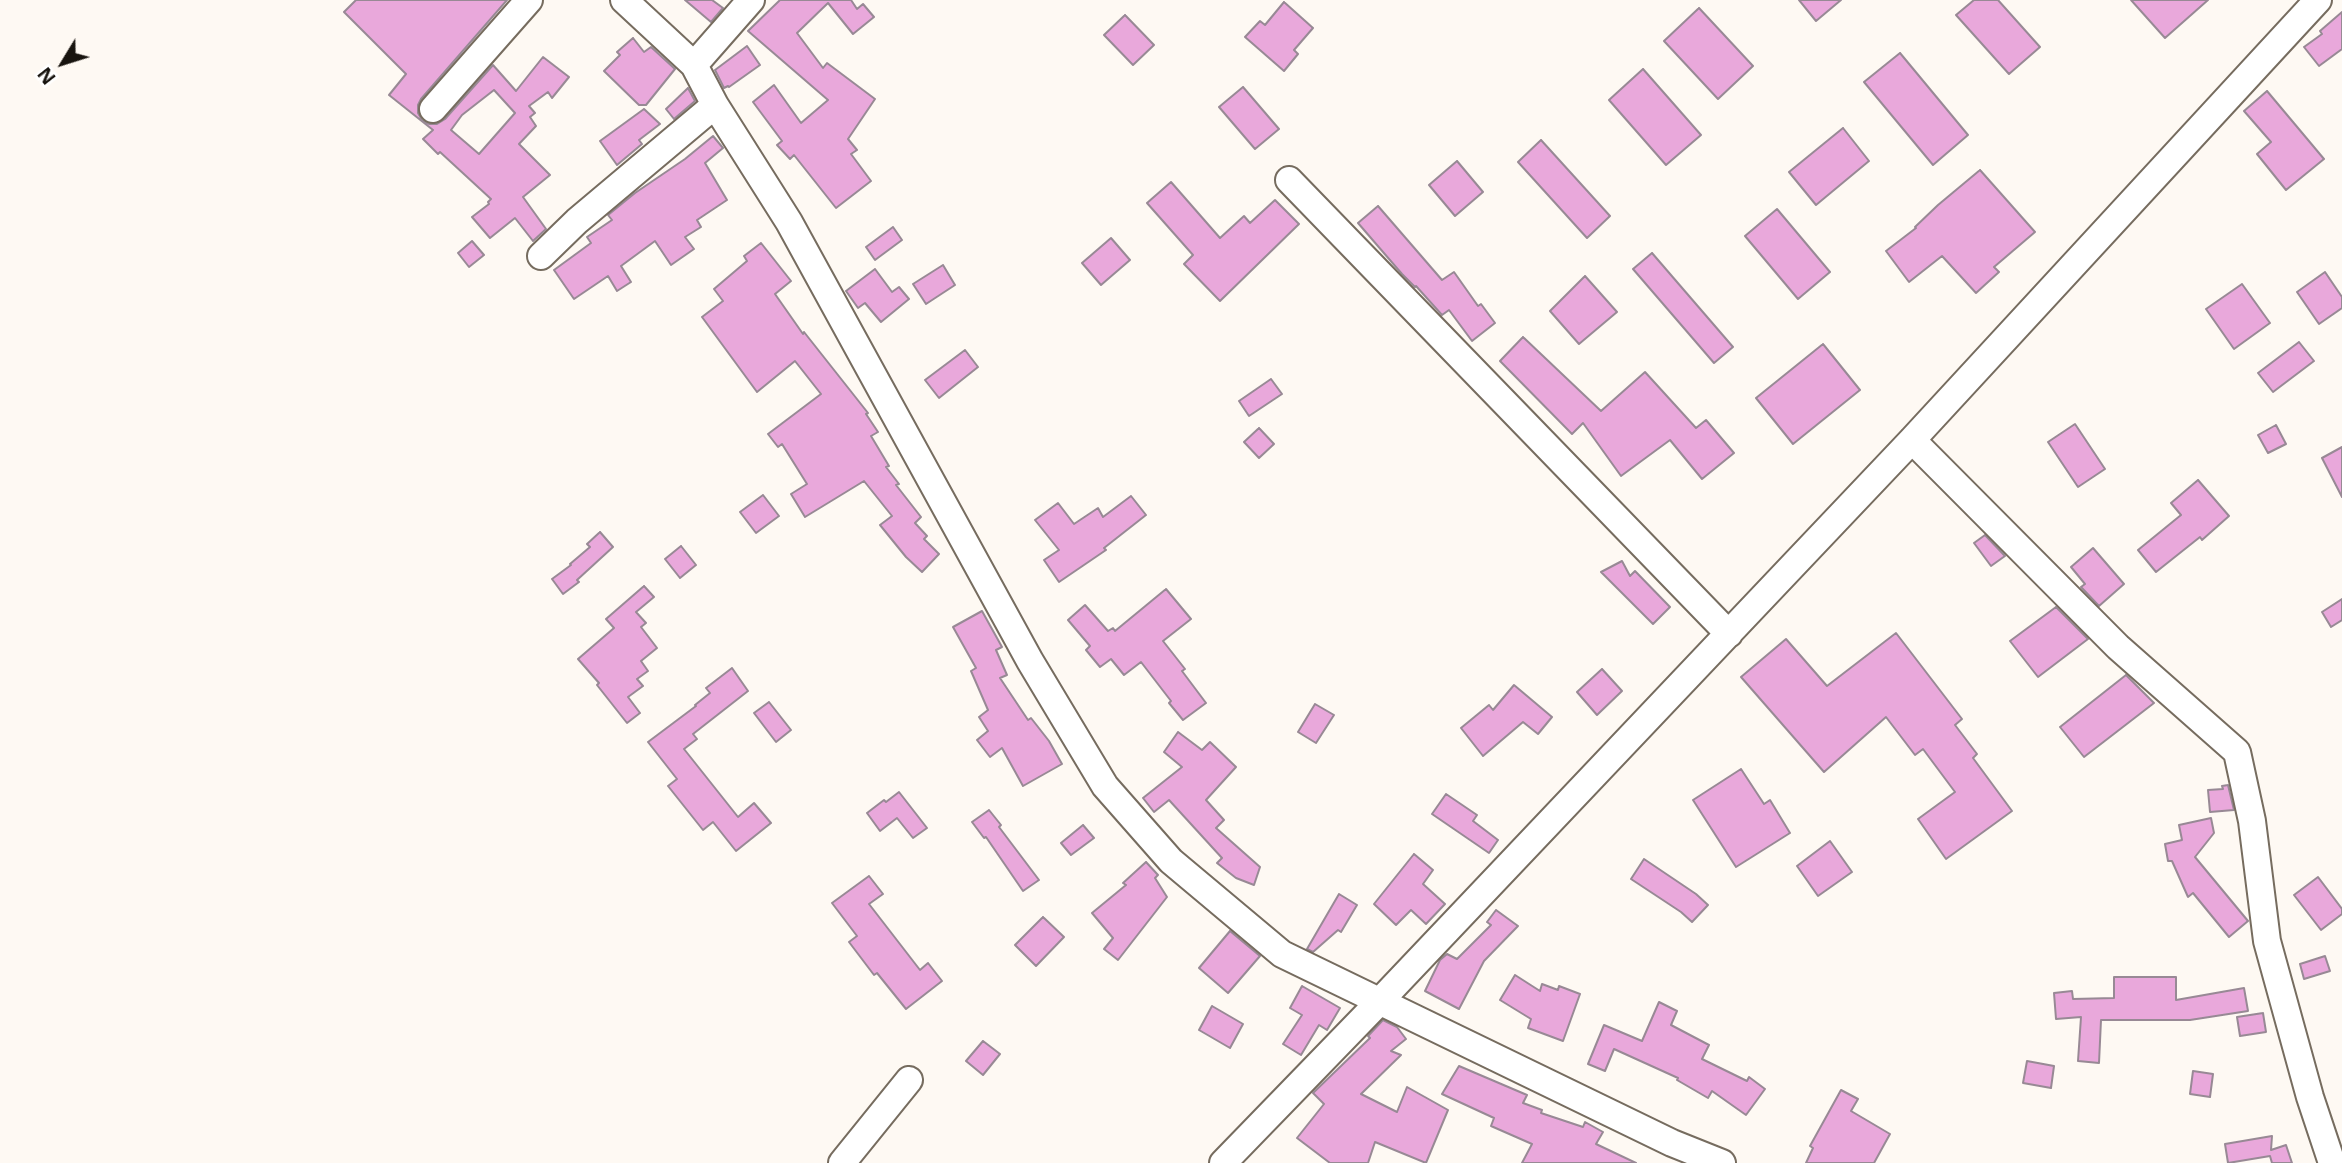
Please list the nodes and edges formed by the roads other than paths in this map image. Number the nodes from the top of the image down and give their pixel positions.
1 (529, 0) edge
2 (624, 0) edge
3 (751, 0) edge
4 (2318, 0) edge
5 (694, 65) junction
6 (715, 105) junction
7 (433, 109) dead end
8 (1289, 180) dead end
9 (541, 256) dead end
10 (1912, 440) junction
11 (1729, 634) junction
12 (1380, 1001) junction
13 (909, 1080) dead end
14 (842, 1163) edge
15 (1223, 1163) edge
16 (1722, 1163) edge
17 (2332, 1163) edge

1 - 7 street
2 - 5 street
3 - 5 street
4 - 10 street
5 - 6 street
6 - 9 street
6 - 12 street
8 - 11 street
10 - 11 street
10 - 17 street
11 - 12 street
12 - 15 street
12 - 16 street
13 - 14 street

